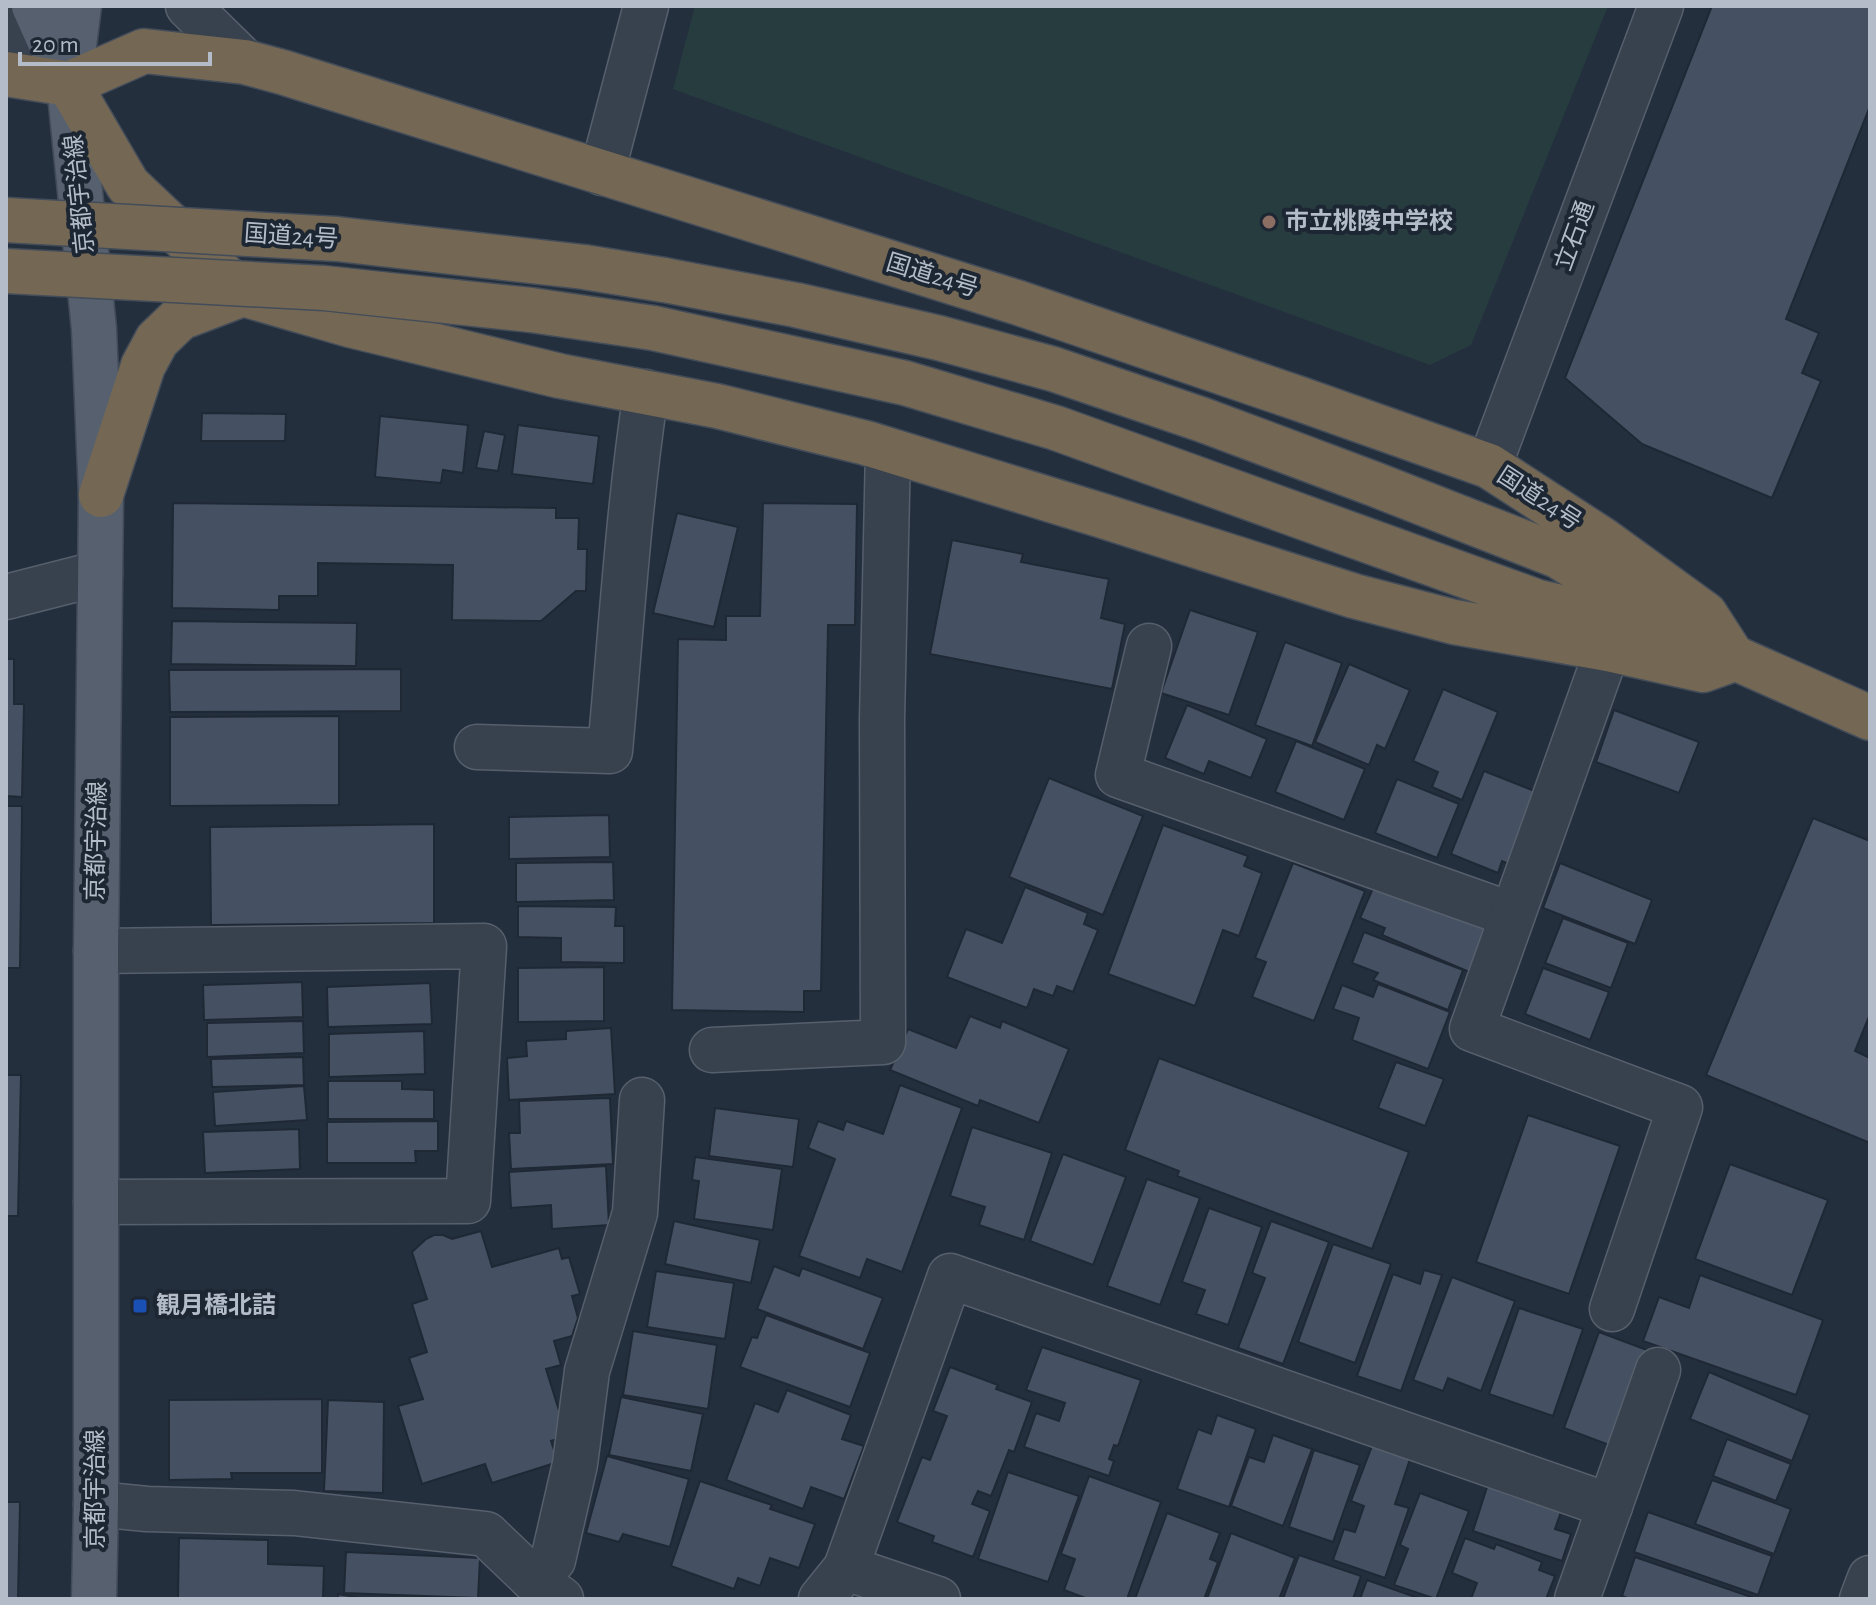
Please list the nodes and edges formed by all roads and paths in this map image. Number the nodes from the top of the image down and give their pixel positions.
1 (34, 6) edge
2 (79, 6) edge
3 (188, 6) edge
4 (646, 6) edge
5 (1661, 6) edge
6 (6, 21) edge
7 (245, 62) junction
8 (6, 74) edge
9 (69, 84) junction
10 (602, 173) junction
11 (6, 220) edge
12 (6, 271) edge
13 (243, 294) junction
14 (646, 392) junction
15 (888, 450) junction
16 (1489, 466) junction
17 (101, 495) junction
18 (100, 573) junction
19 (6, 597) edge
20 (1613, 634) junction
21 (1681, 634) junction
22 (1149, 646) dead end
23 (1734, 659) junction
24 (1870, 718) edge
25 (477, 747) dead end
26 (1512, 915) junction
27 (96, 951) junction
28 (712, 1050) dead end
29 (642, 1100) dead end
30 (96, 1202) junction
31 (1612, 1309) dead end
32 (1658, 1370) dead end
33 (96, 1504) junction
34 (1610, 1506) junction
35 (1870, 1578) edge
36 (833, 1583) edge
37 (547, 1589) edge
38 (94, 1599) edge
39 (938, 1599) edge
40 (1577, 1599) edge
41 (1862, 1599) edge

1 - 9 main road
2 - 9 main road
3 - 7 street
4 - 10 street
5 - 16 street, 立石通
6 - 9 street
7 - 9 highway, 国道24号
7 - 10 highway, 国道24号
8 - 9 highway
9 - 13 highway, 国道24号
9 - 17 main road, 京都宇治線
10 - 16 highway, 国道24号
11 - 21 highway, 国道24号, bridge
12 - 20 highway, 国道24号, bridge
13 - 14 highway, 国道24号
13 - 17 highway
14 - 15 highway, 国道24号
14 - 25 street
15 - 20 highway, 国道24号
15 - 28 street
16 - 23 highway, 国道24号
17 - 18 main road, 京都宇治線
18 - 19 street
18 - 27 main road, 京都宇治線
20 - 21 highway, 国道24号
20 - 23 highway, 国道24号
20 - 26 street
21 - 23 highway, 国道24号
22 - 26 street
23 - 24 highway, 国道24号
26 - 31 street
27 - 30 main road, 京都宇治線
27 - 30 street
29 - 37 street
30 - 33 main road, 京都宇治線
32 - 34 street
33 - 37 street
33 - 38 main road, 京都宇治線
34 - 36 street
34 - 40 street
35 - 41 street
36 - 39 street

